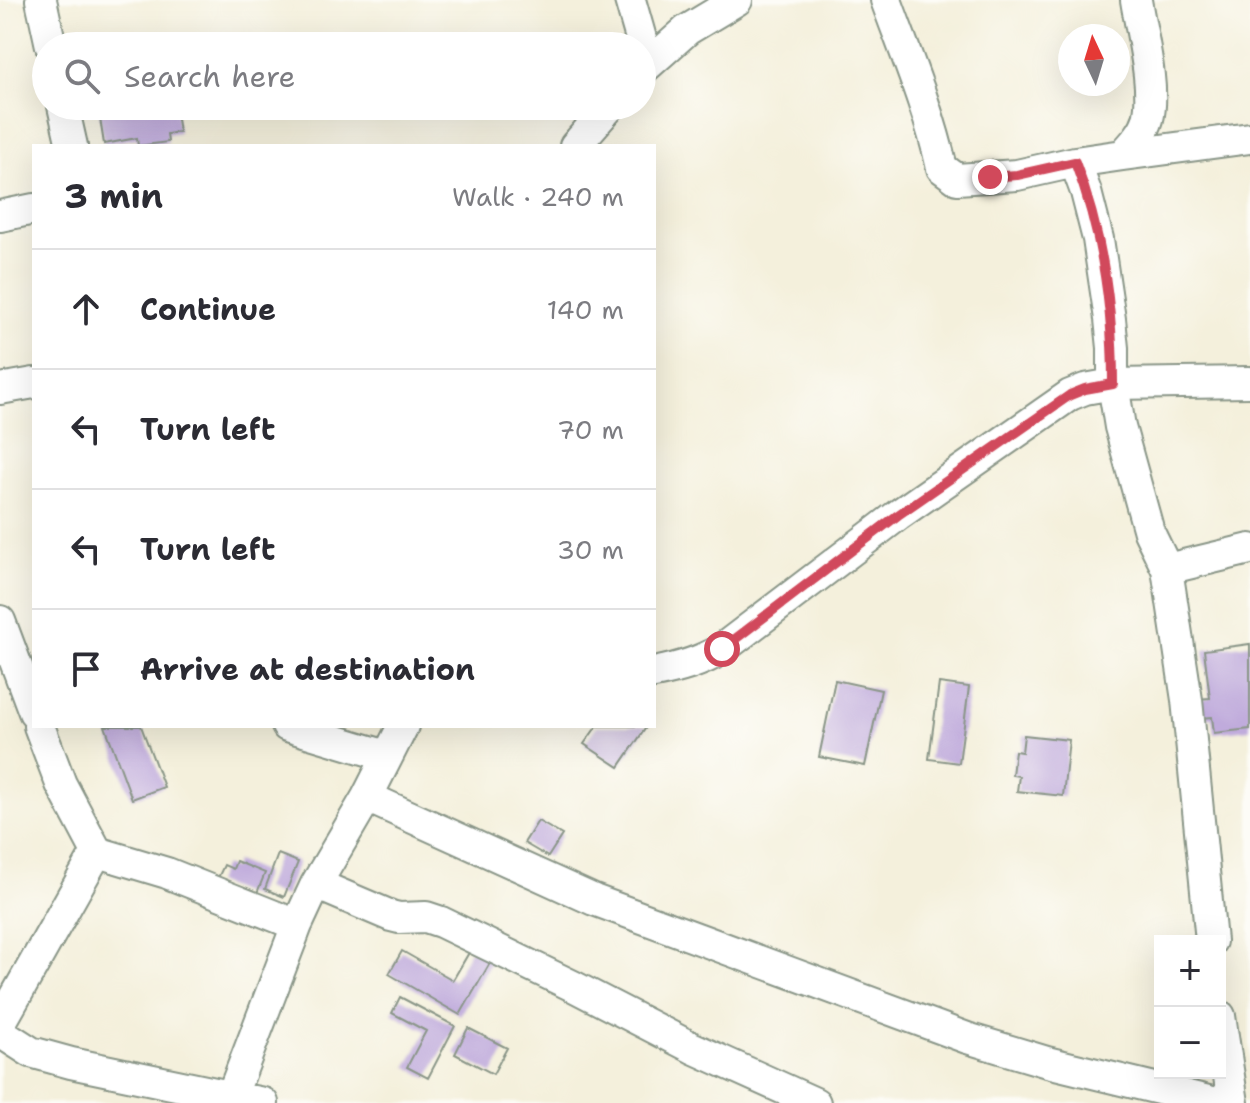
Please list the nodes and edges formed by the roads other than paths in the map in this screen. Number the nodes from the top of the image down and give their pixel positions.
1 (41, 0) edge
2 (630, 0) edge
3 (737, 0) edge
4 (886, 0) edge
5 (1136, 0) edge
6 (48, 32) edge
7 (637, 32) edge
8 (656, 57) edge
9 (66, 120) edge
10 (598, 120) edge
11 (1250, 138) edge
12 (72, 144) edge
13 (577, 144) edge
14 (1123, 155) junction
15 (1075, 162) junction
16 (32, 209) edge
17 (0, 216) edge
18 (1250, 382) edge
19 (32, 383) edge
20 (1113, 384) junction
21 (0, 389) edge
22 (1250, 549) edge
23 (1167, 569) junction
24 (0, 621) edge
25 (656, 673) edge
26 (32, 707) edge
27 (40, 728) edge
28 (294, 728) edge
29 (402, 728) edge
30 (387, 756) junction
31 (367, 797) junction
32 (97, 852) junction
33 (316, 884) junction
34 (297, 925) junction
35 (1210, 935) edge
36 (0, 1024) edge
37 (0, 1032) edge
38 (1226, 1056) edge
39 (231, 1100) edge
40 (263, 1103) edge
41 (815, 1103) edge
42 (1217, 1103) edge
43 (1233, 1103) edge

1 - 6 street
2 - 7 street
3 - 8 street
4 - 15 street
5 - 14 street
9 - 12 street
10 - 13 street
11 - 14 street
14 - 15 street
15 - 20 street
16 - 17 street
18 - 20 street
19 - 21 street
20 - 23 street
20 - 25 street
22 - 23 street
23 - 35 street
24 - 26 street
27 - 32 street
28 - 30 street
29 - 30 street
30 - 31 street
31 - 33 street
31 - 42 street
32 - 34 street
32 - 36 street
33 - 34 street
33 - 41 street
34 - 39 street
37 - 39 street
38 - 43 street
39 - 40 street

